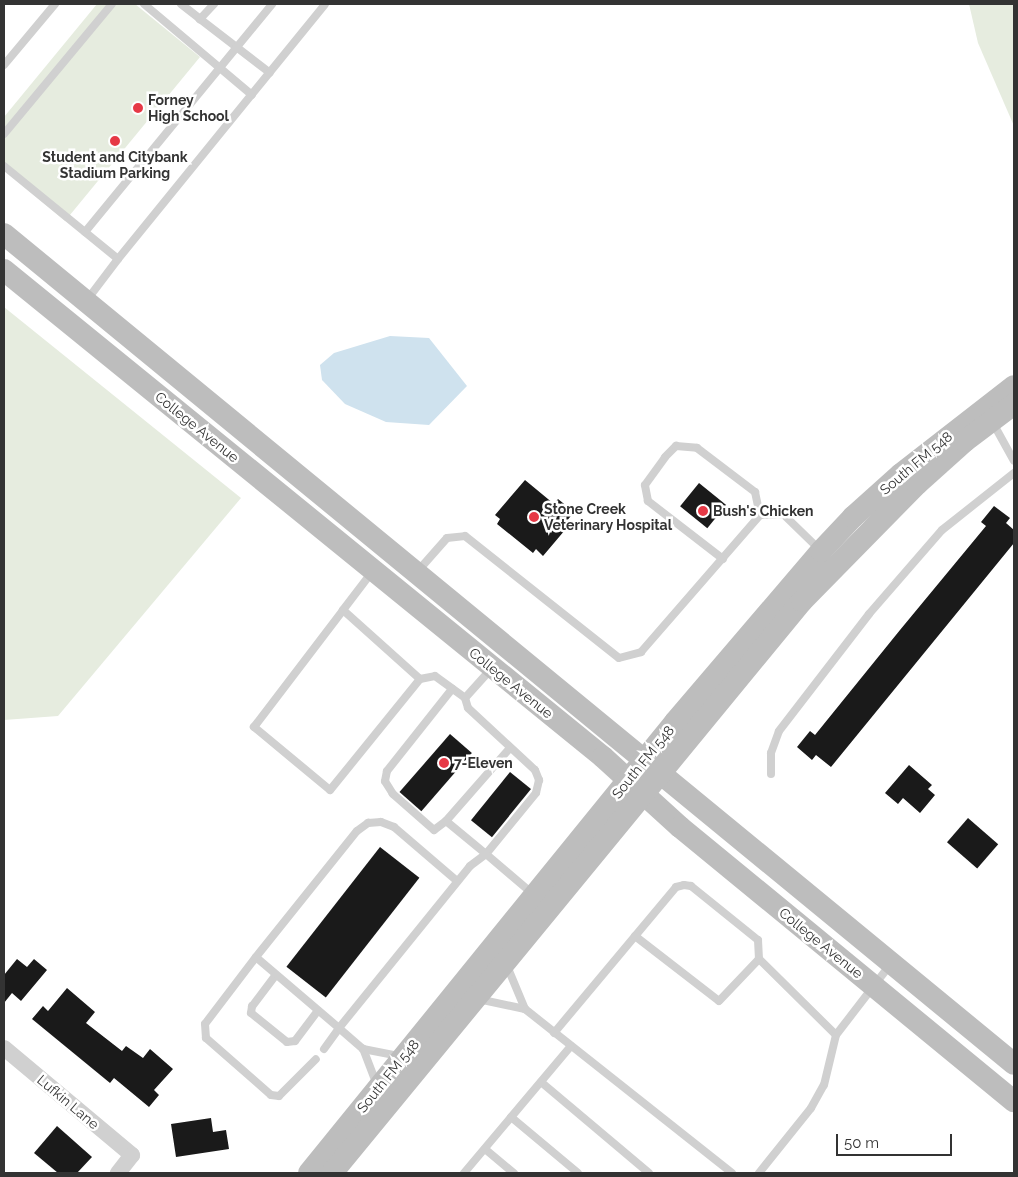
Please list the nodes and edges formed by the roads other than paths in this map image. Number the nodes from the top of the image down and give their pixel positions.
1 (55, 4) edge
2 (112, 4) edge
3 (144, 4) edge
4 (181, 4) edge
5 (214, 4) edge
6 (272, 4) edge
7 (325, 4) edge
8 (200, 19) junction
9 (236, 47) junction
10 (4, 64) edge
11 (220, 66) junction
12 (270, 73) junction
13 (252, 95) junction
14 (4, 134) edge
15 (4, 166) edge
16 (85, 232) junction
17 (4, 234) edge
18 (118, 259) junction
19 (4, 270) edge
20 (86, 302) junction
21 (66, 321) junction
22 (1014, 386) edge
23 (1014, 404) edge
24 (992, 421) junction
25 (1014, 461) edge
26 (1014, 473) edge
27 (760, 516) junction
28 (821, 552) junction
29 (723, 559) junction
30 (373, 571) junction
31 (416, 573) junction
32 (343, 610) junction
33 (492, 667) junction
34 (420, 679) junction
35 (452, 689) junction
36 (465, 698) junction
37 (510, 748) junction
38 (652, 768) junction
39 (772, 774) dead end
40 (636, 788) junction
41 (446, 821) junction
42 (486, 854) junction
43 (457, 882) junction
44 (542, 902) junction
45 (636, 936) junction
46 (256, 957) junction
47 (759, 959) junction
48 (505, 962) junction
49 (891, 964) junction
50 (276, 976) junction
51 (874, 987) junction
52 (476, 998) junction
53 (525, 1009) junction
54 (318, 1011) junction
55 (339, 1028) junction
56 (554, 1033) junction
57 (836, 1035) junction
58 (571, 1046) junction
59 (4, 1048) edge
60 (324, 1049) dead end
61 (364, 1049) junction
62 (402, 1057) junction
63 (316, 1060) dead end
64 (1014, 1064) edge
65 (541, 1082) junction
66 (378, 1088) junction
67 (1014, 1101) edge
68 (511, 1117) junction
69 (485, 1149) junction
70 (118, 1173) edge
71 (309, 1173) edge
72 (332, 1173) edge
73 (464, 1173) edge
74 (514, 1173) edge
75 (578, 1173) edge
76 (649, 1173) edge
77 (732, 1173) edge
78 (759, 1173) edge

1 - 10 lane
2 - 14 lane
3 - 11 lane
4 - 8 lane
5 - 8 lane
6 - 9 lane
7 - 12 lane
8 - 9 lane
9 - 11 lane
9 - 12 lane
11 - 13 lane
11 - 16 lane
12 - 13 lane
13 - 18 lane
15 - 16 lane
16 - 18 lane
17 - 20 main road, College Avenue
18 - 20 lane
19 - 21 main road, College Avenue
20 - 21 main road
20 - 31 main road, College Avenue
21 - 30 main road, College Avenue
22 - 28 main road, South FM 548
23 - 24 main road, South FM 548
24 - 25 lane
24 - 38 main road, South FM 548
26 - 39 lane
27 - 28 lane
27 - 29 lane
27 - 29 lane
28 - 38 main road, South FM 548
29 - 31 lane
30 - 32 lane
30 - 33 main road, College Avenue
31 - 38 main road, College Avenue
32 - 34 lane
32 - 34 lane
33 - 36 lane
33 - 40 main road, College Avenue
34 - 35 lane
35 - 36 lane
35 - 41 lane
36 - 37 lane
37 - 41 lane
37 - 42 lane
38 - 40 main road, South FM 548
38 - 49 main road, College Avenue
40 - 44 main road, South FM 548
40 - 51 main road, College Avenue
41 - 42 lane
42 - 43 lane
42 - 44 lane
43 - 46 lane
43 - 55 lane
44 - 48 main road, South FM 548
44 - 62 main road, South FM 548
45 - 47 lane
45 - 47 lane
45 - 56 lane
46 - 50 lane
46 - 63 lane
47 - 57 lane
48 - 52 main road, South FM 548
48 - 53 lane
49 - 51 lane
49 - 64 main road, College Avenue
50 - 54 lane
50 - 54 lane
51 - 57 lane
51 - 67 main road, College Avenue
52 - 53 lane
52 - 72 main road, South FM 548
53 - 56 lane
54 - 55 lane
55 - 60 lane
55 - 61 lane
56 - 58 lane
57 - 78 lane
58 - 65 lane
58 - 77 lane
59 - 70 street, Lufkin Lane
61 - 62 lane
61 - 66 lane
62 - 66 main road, South FM 548
65 - 68 lane
65 - 76 lane
66 - 71 main road, South FM 548
68 - 69 lane
68 - 75 lane
69 - 73 lane
69 - 74 lane

